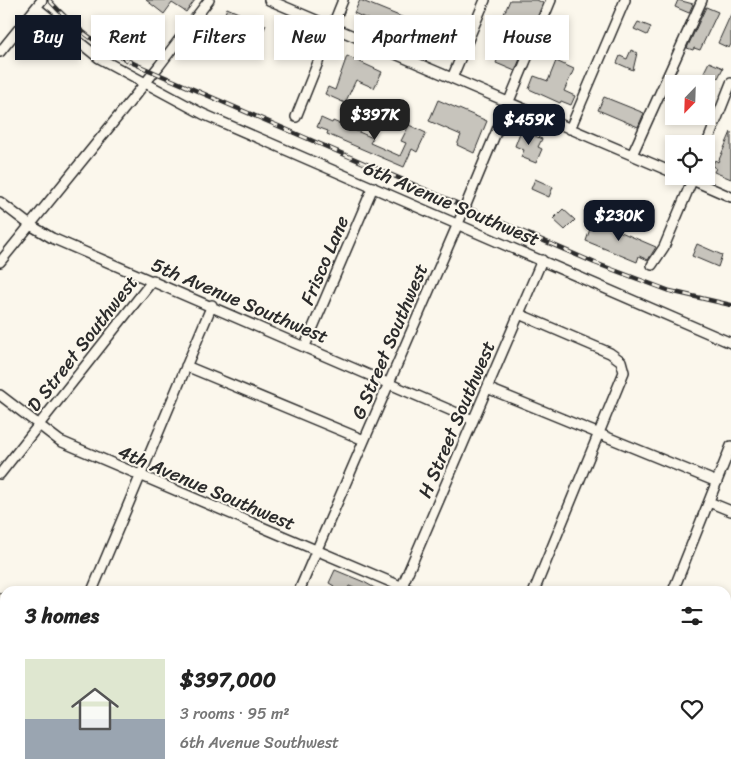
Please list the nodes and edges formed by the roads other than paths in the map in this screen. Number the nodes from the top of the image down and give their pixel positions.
1 (42, 0) edge
2 (209, 0) edge
3 (269, 0) edge
4 (343, 0) edge
5 (485, 0) edge
6 (551, 0) edge
7 (624, 0) edge
8 (702, 0) edge
9 (37, 8) junction
10 (303, 15) edge
11 (336, 15) edge
12 (344, 32) edge
13 (0, 52) edge
14 (318, 60) edge
15 (452, 78) junction
16 (145, 83) junction
17 (731, 84) edge
18 (509, 102) junction
19 (296, 117) dead end
20 (570, 129) junction
21 (710, 135) edge
22 (632, 155) junction
23 (665, 168) edge
24 (691, 185) edge
25 (708, 185) edge
26 (373, 187) junction
27 (731, 197) edge
28 (0, 202) edge
29 (457, 222) junction
30 (30, 224) junction
31 (542, 260) junction
32 (0, 262) edge
33 (652, 266) dead end
34 (153, 280) junction
35 (212, 305) junction
36 (519, 314) junction
37 (731, 343) edge
38 (306, 346) junction
39 (186, 366) junction
40 (389, 383) junction
41 (487, 388) junction
42 (0, 395) edge
43 (473, 420) junction
44 (38, 426) junction
45 (599, 434) junction
46 (364, 440) junction
47 (731, 446) edge
48 (0, 474) edge
49 (140, 475) junction
50 (717, 482) junction
51 (709, 502) junction
52 (731, 511) edge
53 (317, 551) junction
54 (94, 586) edge
55 (301, 586) edge
56 (394, 586) edge
57 (402, 586) edge
58 (536, 586) edge
59 (675, 586) edge

1 - 9 street
2 - 16 street
3 - 10 street
4 - 11 street
5 - 15 street
6 - 18 street, G Street Southwest
7 - 20 street
8 - 22 street
9 - 13 street
9 - 16 street, 6th Avenue Southwest
12 - 15 street
14 - 19 street
15 - 18 street
16 - 26 street, 6th Avenue Southwest
16 - 30 street
17 - 21 street
18 - 20 street
18 - 29 street, G Street Southwest
20 - 22 street
22 - 23 street
24 - 33 street
25 - 27 street
26 - 29 street, 6th Avenue Southwest
26 - 38 street, Frisco Lane
28 - 30 street, 5th Avenue Southwest
29 - 31 street, 6th Avenue Southwest
29 - 40 street, G Street Southwest
30 - 32 street
30 - 34 street, 5th Avenue Southwest
31 - 36 street, H Street Southwest
31 - 37 street, 6th Avenue Southwest
34 - 35 street, 5th Avenue Southwest
34 - 44 street, D Street Southwest
35 - 38 street, 5th Avenue Southwest
35 - 39 street
36 - 41 street, H Street Southwest
36 - 45 street
38 - 40 street, 5th Avenue Southwest
39 - 46 street
39 - 49 street
40 - 43 street, 5th Avenue Southwest
40 - 46 street, G Street Southwest
41 - 43 street, H Street Southwest
41 - 45 street
42 - 44 street, 4th Avenue Southwest
43 - 57 street, H Street Southwest
44 - 48 street, D Street Southwest
44 - 49 street, 4th Avenue Southwest
45 - 50 street
45 - 58 street
46 - 53 street, G Street Southwest
47 - 50 street
49 - 53 street, 4th Avenue Southwest
49 - 54 street
50 - 51 street
51 - 52 street
51 - 59 street
53 - 55 street, G Street Southwest
53 - 56 street, 4th Avenue Southwest

